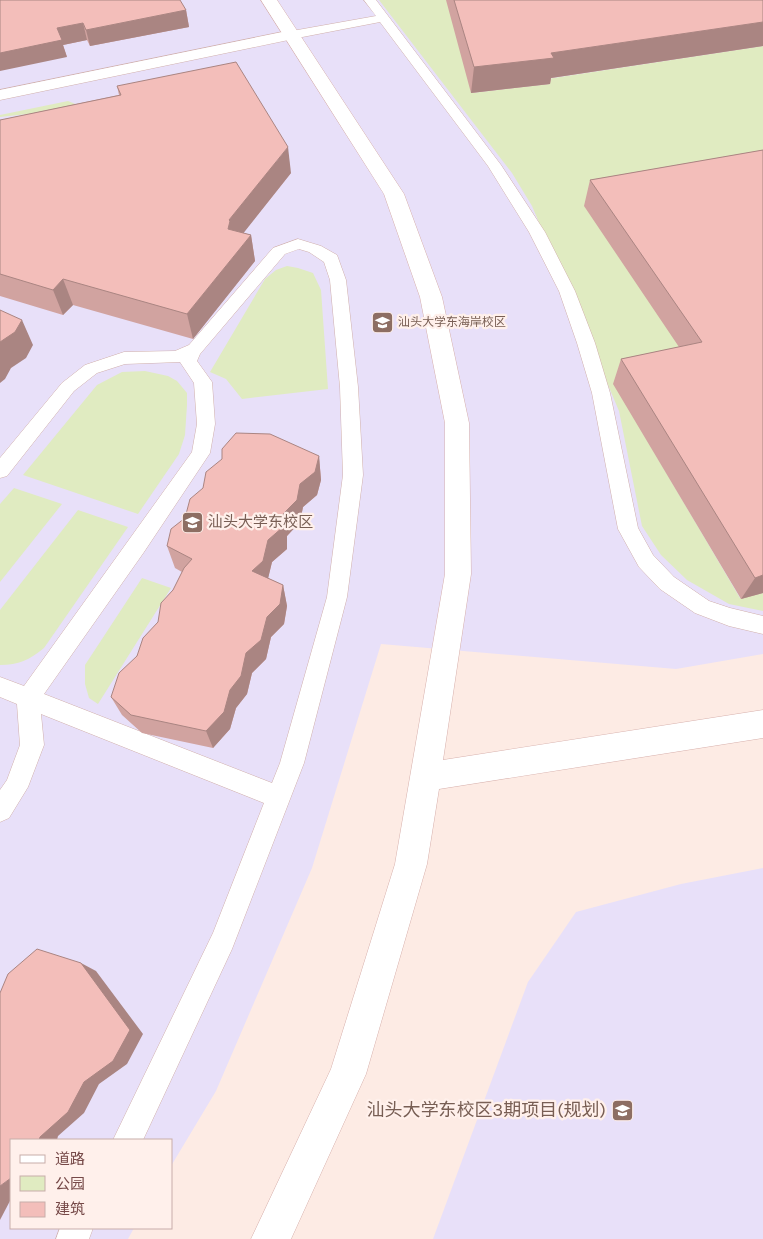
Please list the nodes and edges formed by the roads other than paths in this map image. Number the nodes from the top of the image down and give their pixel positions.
1 (269, 0) edge
2 (370, 0) edge
3 (383, 18) junction
4 (292, 35) junction
5 (0, 94) edge
6 (194, 349) junction
7 (0, 471) edge
8 (763, 625) edge
9 (0, 687) edge
10 (28, 698) junction
11 (763, 724) edge
12 (425, 777) junction
13 (278, 797) junction
14 (0, 810) edge
15 (128, 1139) edge
16 (272, 1239) edge

1 - 4 main road
2 - 3 lane
3 - 4 lane
3 - 8 lane
4 - 5 main road
4 - 12 main road
6 - 7 lane
6 - 10 lane
6 - 13 lane
9 - 10 lane
10 - 13 lane
10 - 14 lane
11 - 12 main road
12 - 16 main road
13 - 15 lane

